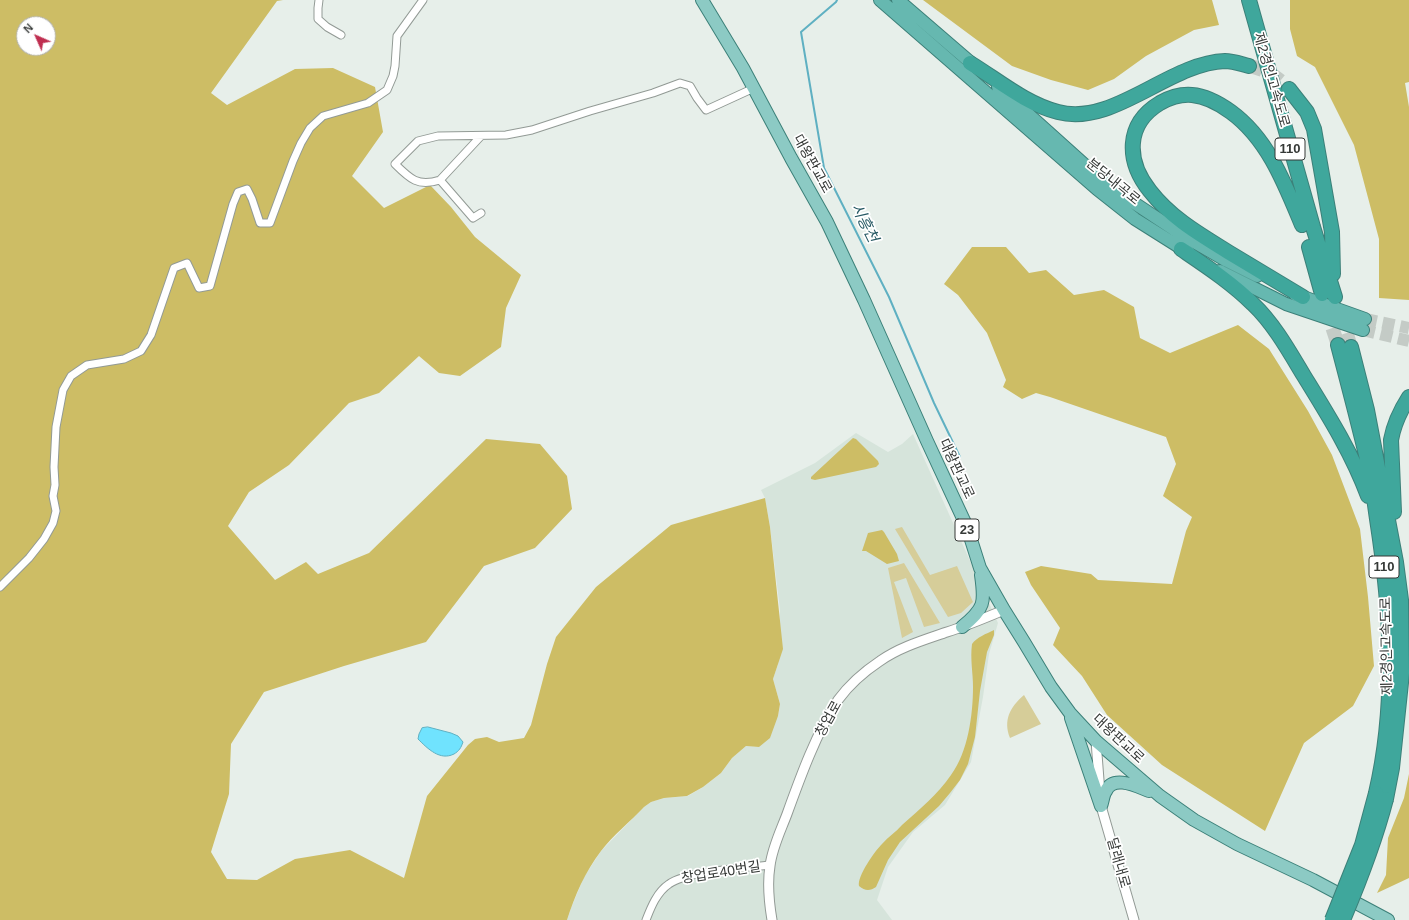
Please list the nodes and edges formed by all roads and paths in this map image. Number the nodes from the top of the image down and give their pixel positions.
1 (319, 0) edge
2 (422, 0) edge
3 (702, 0) edge
4 (880, 0) edge
5 (898, 0) edge
6 (1240, 0) edge
7 (1249, 0) edge
8 (341, 35) dead end
9 (970, 62) junction
10 (1249, 66) tunnel mouth
11 (754, 88) junction
12 (1289, 89) tunnel mouth
13 (481, 136) junction
14 (440, 180) junction
15 (481, 213) dead end
16 (1302, 225) junction
17 (1181, 249) junction
18 (1330, 294) junction
19 (1303, 297) junction
20 (1409, 397) edge
21 (1381, 546) junction
22 (1396, 562) junction
23 (980, 568) junction
24 (0, 587) edge
25 (1004, 610) junction
26 (962, 627) junction
27 (1070, 713) junction
28 (1096, 741) junction
29 (1160, 796) junction
30 (1381, 796) junction
31 (1101, 806) junction
32 (770, 865) junction
33 (646, 920) edge
34 (772, 920) edge
35 (1134, 920) edge
36 (1332, 920) edge
37 (1343, 920) edge
38 (1388, 920) edge

1 - 8 street
2 - 24 street
3 - 11 main road, 대왕판교로 / 23
4 - 17 highway, 분당내곡로
5 - 9 highway, 분당내곡로
6 - 16 highway, 제2경인고속도로 / 110
7 - 18 highway, 제2경인고속도로 / 110
9 - 10 highway
9 - 19 highway, 분당내곡로
11 - 13 street
11 - 23 main road, 대왕판교로 / 23
12 - 18 highway
13 - 14 street
13 - 14 street
14 - 15 street
16 - 18 highway, 제2경인고속도로 / 110
16 - 19 highway
17 - 19 highway, 분당내곡로
17 - 21 highway
20 - 22 highway
21 - 22 highway, 제2경인고속도로 / 110
21 - 30 highway, 제2경인고속도로 / 110
22 - 30 highway, 제2경인고속도로 / 110
23 - 25 main road, 대왕판교로 / 23
23 - 26 main road
25 - 26 street, 창업로
25 - 27 main road, 대왕판교로 / 23
26 - 32 street, 창업로
27 - 28 main road, 대왕판교로 / 23
27 - 31 main road
28 - 29 main road, 대왕판교로 / 23
28 - 31 street, 달래내로
29 - 31 main road
29 - 38 main road, 대왕판교로 / 23
30 - 36 highway, 제2경인고속도로 / 110, bridge
30 - 37 highway, 제2경인고속도로 / 110, bridge
31 - 35 street, 달래내로
32 - 33 street, 창업로40번길
32 - 34 street, 창업로

